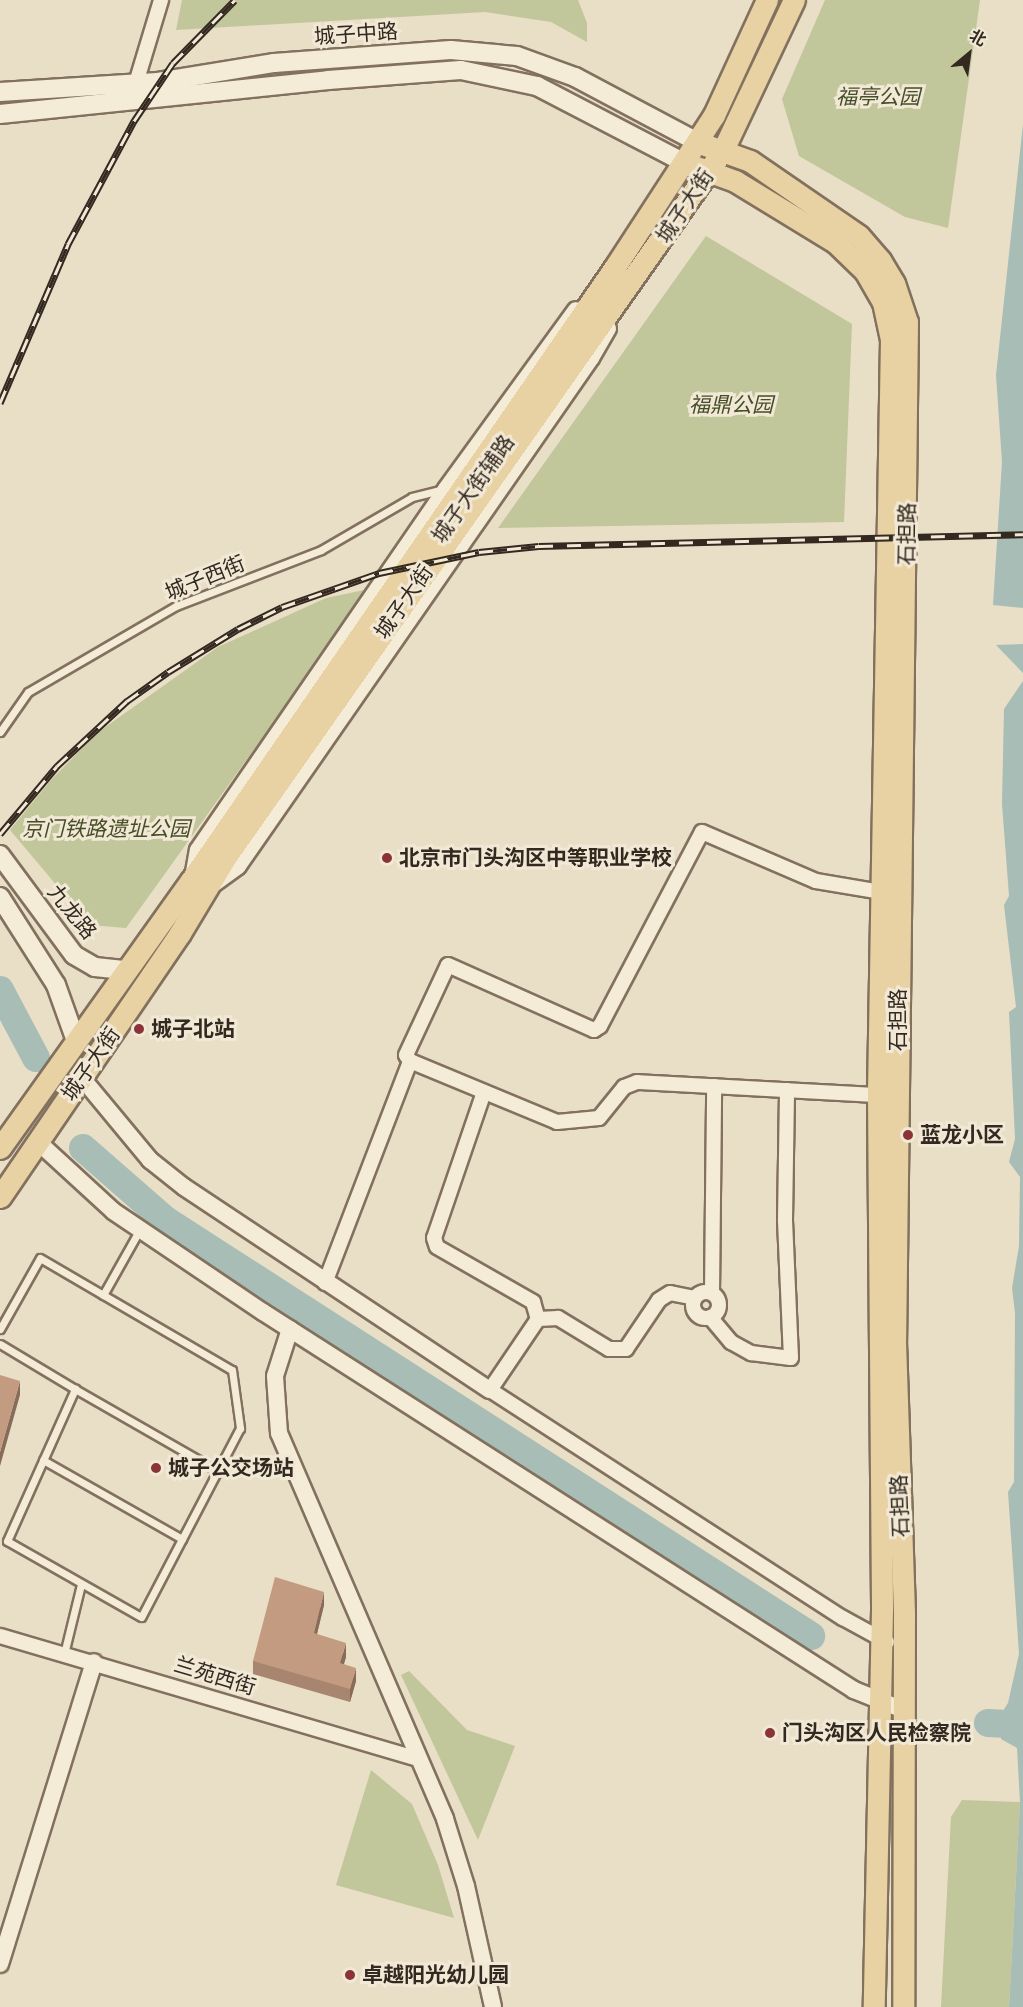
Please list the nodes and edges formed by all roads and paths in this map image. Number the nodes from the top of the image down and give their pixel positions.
1 (161, 0) edge
2 (767, 0) edge
3 (794, 0) edge
4 (136, 83) junction
5 (0, 92) edge
6 (0, 114) edge
7 (697, 142) junction
8 (723, 150) junction
9 (685, 163) junction
10 (709, 171) junction
11 (615, 267) junction
12 (446, 489) junction
13 (0, 732) edge
14 (0, 855) edge
15 (199, 884) junction
16 (891, 893) junction
17 (0, 897) edge
18 (126, 970) junction
19 (75, 1038) junction
20 (410, 1061) junction
21 (82, 1078) junction
22 (714, 1086) junction
23 (787, 1090) junction
24 (484, 1092) junction
25 (878, 1095) junction
26 (37, 1141) junction
27 (0, 1148) edge
28 (0, 1197) edge
29 (140, 1229) junction
30 (325, 1283) junction
31 (712, 1293) junction
32 (103, 1294) junction
33 (695, 1298) junction
34 (710, 1317) junction
35 (538, 1319) junction
36 (0, 1329) edge
37 (290, 1329) junction
38 (0, 1344) edge
39 (75, 1389) junction
40 (490, 1390) junction
41 (43, 1460) junction
42 (218, 1471) junction
43 (182, 1539) junction
44 (81, 1584) junction
45 (0, 1636) edge
46 (881, 1638) junction
47 (903, 1651) junction
48 (64, 1654) junction
49 (94, 1662) junction
50 (878, 1701) junction
51 (901, 1708) junction
52 (417, 1759) junction
53 (0, 1964) edge
54 (493, 2007) edge
55 (874, 2007) edge
56 (903, 2007) edge

1 - 4 street
2 - 7 main road, 城子大街
3 - 8 main road, 城子大街
4 - 5 main road, 城子中路
4 - 7 main road, 城子中路
6 - 9 main road, 城子中路
7 - 8 main road, 石担路
7 - 9 main road, 城子大街
8 - 10 main road, 城子大街
8 - 16 main road, 石担路
9 - 10 main road, 石担路
9 - 11 main road, 城子大街
10 - 15 main road, 城子大街
10 - 16 main road, 石担路
11 - 12 street, 城子大街辅路
11 - 15 main road, 城子大街
12 - 13 lane, 城子西街
12 - 15 street, 城子大街辅路
14 - 18 main road, 九龙路
15 - 18 main road, 城子大街
15 - 21 main road, 城子大街
16 - 20 street
16 - 25 main road, 石担路
16 - 47 main road, 石担路
17 - 19 main road
18 - 19 main road, 城子大街
19 - 27 main road, 城子大街
20 - 24 street
20 - 30 street
21 - 26 main road, 城子大街
21 - 30 street
22 - 23 street
22 - 24 street
22 - 31 street
23 - 25 street
23 - 34 street
24 - 35 street
25 - 46 main road, 石担路
26 - 28 main road, 城子大街
26 - 29 street
29 - 32 lane
29 - 37 street
30 - 40 street
31 - 33 street
31 - 34 street
32 - 36 lane
32 - 42 lane
33 - 34 street
33 - 35 street
35 - 40 street
37 - 50 street
37 - 52 street
38 - 39 lane
39 - 41 lane
39 - 42 lane
40 - 46 street
41 - 43 lane
41 - 44 lane
42 - 43 lane
43 - 44 lane
44 - 48 lane
45 - 48 street, 兰苑西街
46 - 47 street
46 - 50 main road, 石担路
47 - 51 main road, 石担路
48 - 49 street, 兰苑西街
49 - 52 street, 兰苑西街
49 - 53 street
50 - 51 street
50 - 55 main road, 石担路
51 - 56 main road, 石担路
52 - 54 street

